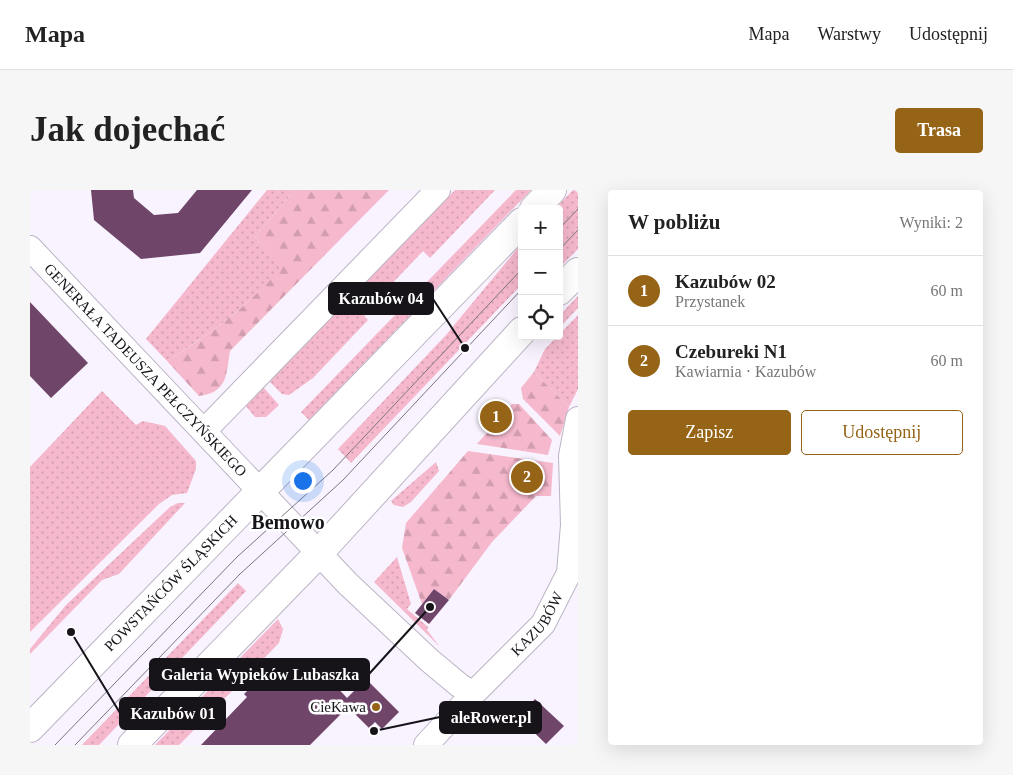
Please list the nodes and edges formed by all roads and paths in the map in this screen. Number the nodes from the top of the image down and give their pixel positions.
1 (438, 190) edge
2 (552, 190) edge
3 (538, 205) edge
4 (518, 226) edge
5 (30, 248) edge
6 (578, 272) edge
7 (563, 287) edge
8 (518, 334) edge
9 (578, 419) edge
10 (204, 431) junction
11 (260, 491) junction
12 (318, 554) junction
13 (473, 694) junction
14 (30, 728) edge
15 (132, 745) edge
16 (426, 745) edge

1 - 10 street
2 - 3 main road
4 - 11 main road, POWSTAŃCÓW ŚLĄSKICH
5 - 10 street, GENERAŁA TADEUSZA PEŁCZYŃSKIEGO
6 - 7 main road
8 - 12 main road
9 - 13 street, KAZUBÓW
10 - 11 street, GENERAŁA TADEUSZA PEŁCZYŃSKIEGO
11 - 12 street, GENERAŁA TADEUSZA PEŁCZYŃSKIEGO
11 - 14 main road, POWSTAŃCÓW ŚLĄSKICH
12 - 13 street, GENERAŁA TADEUSZA PEŁCZYŃSKIEGO
12 - 15 main road
13 - 16 street, KAZUBÓW

